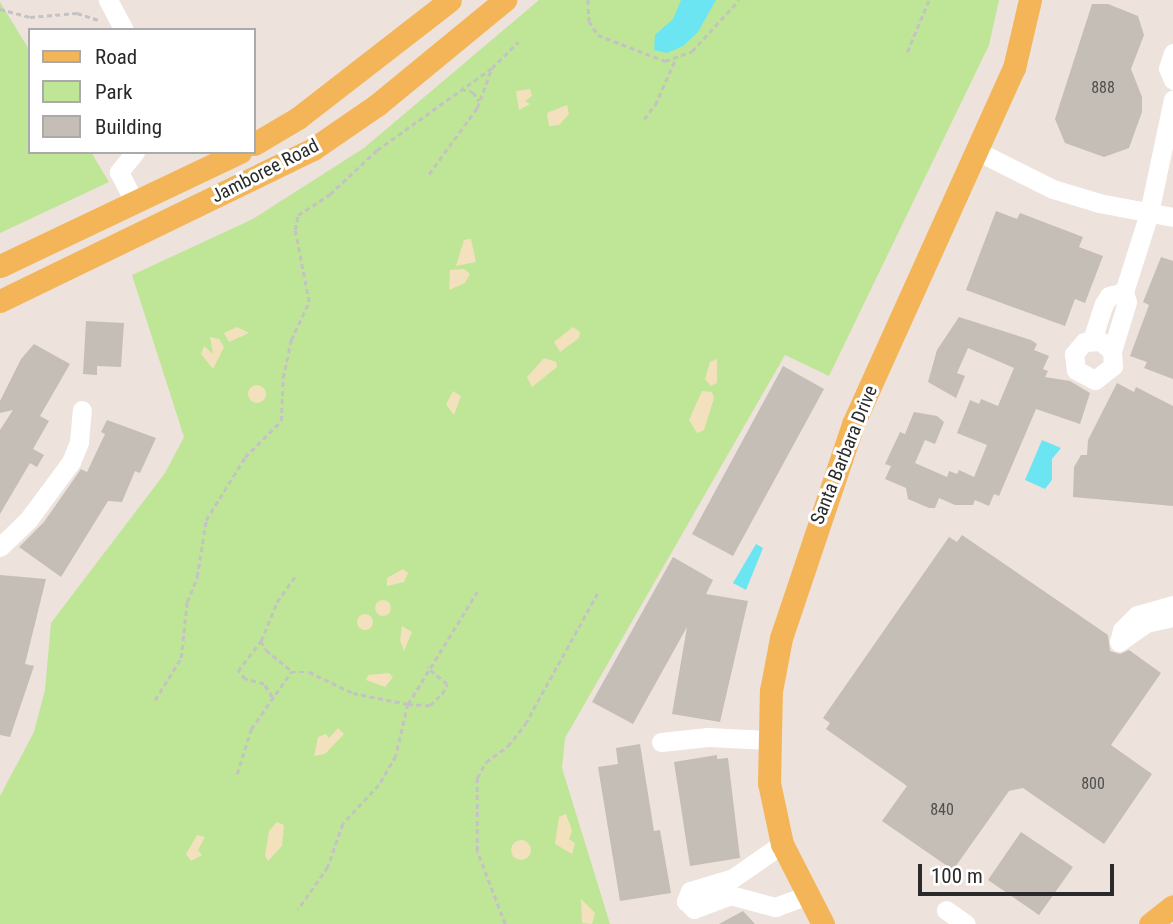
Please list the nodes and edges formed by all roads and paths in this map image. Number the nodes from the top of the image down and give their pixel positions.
1 (450, 0) edge
2 (505, 0) edge
3 (589, 0) edge
4 (739, 0) edge
5 (929, 0) edge
6 (1030, 0) edge
7 (0, 9) edge
8 (116, 19) edge
9 (518, 42) dead end
10 (907, 52) dead end
11 (1173, 53) edge
12 (675, 60) junction
13 (492, 68) junction
14 (1173, 80) edge
15 (458, 90) junction
16 (1173, 99) edge
17 (479, 102) junction
18 (644, 119) dead end
19 (256, 143) edge
20 (979, 152) junction
21 (133, 154) edge
22 (236, 154) edge
23 (429, 174) dead end
24 (135, 203) junction
25 (1149, 213) junction
26 (1173, 217) edge
27 (0, 266) edge
28 (1124, 292) junction
29 (0, 301) edge
30 (1091, 340) junction
31 (1112, 351) junction
32 (82, 410) dead end
33 (0, 547) edge
34 (295, 576) dead end
35 (477, 592) dead end
36 (597, 594) dead end
37 (1173, 605) edge
38 (1173, 617) edge
39 (261, 640) junction
40 (427, 668) junction
41 (293, 672) junction
42 (272, 697) junction
43 (155, 700) dead end
44 (408, 704) junction
45 (768, 740) junction
46 (661, 742) dead end
47 (237, 774) dead end
48 (782, 844) junction
49 (805, 896) junction
50 (1173, 906) edge
51 (298, 910) dead end
52 (946, 910) dead end
53 (505, 924) edge
54 (823, 924) edge
55 (966, 924) edge
56 (1150, 924) edge

1 - 19 main road, Jamboree Road
2 - 29 main road, Jamboree Road
3 - 12 path
4 - 12 path
5 - 10 path
6 - 20 main road, Santa Barbara Drive
7 - 8 path
9 - 13 path
11 - 14 street
12 - 18 path
13 - 15 path
13 - 17 path
15 - 17 path
15 - 43 path
16 - 25 street
17 - 23 path
20 - 25 street
20 - 45 main road, Santa Barbara Drive
21 - 24 street
22 - 24 main road, Jamboree Road
24 - 27 main road, Jamboree Road
25 - 26 street
25 - 28 street
28 - 30 street
28 - 31 street
30 - 31 street
30 - 31 street
32 - 33 street
34 - 39 path
35 - 40 path
36 - 53 path
37 - 38 street
39 - 41 path
39 - 42 path
40 - 44 path
40 - 44 path
41 - 42 path
41 - 44 path
42 - 47 path
44 - 51 path
45 - 46 street
45 - 48 main road, Santa Barbara Drive
48 - 49 main road, Santa Barbara Drive
48 - 49 street
49 - 54 main road, Santa Barbara Drive
50 - 56 main road
52 - 55 street

